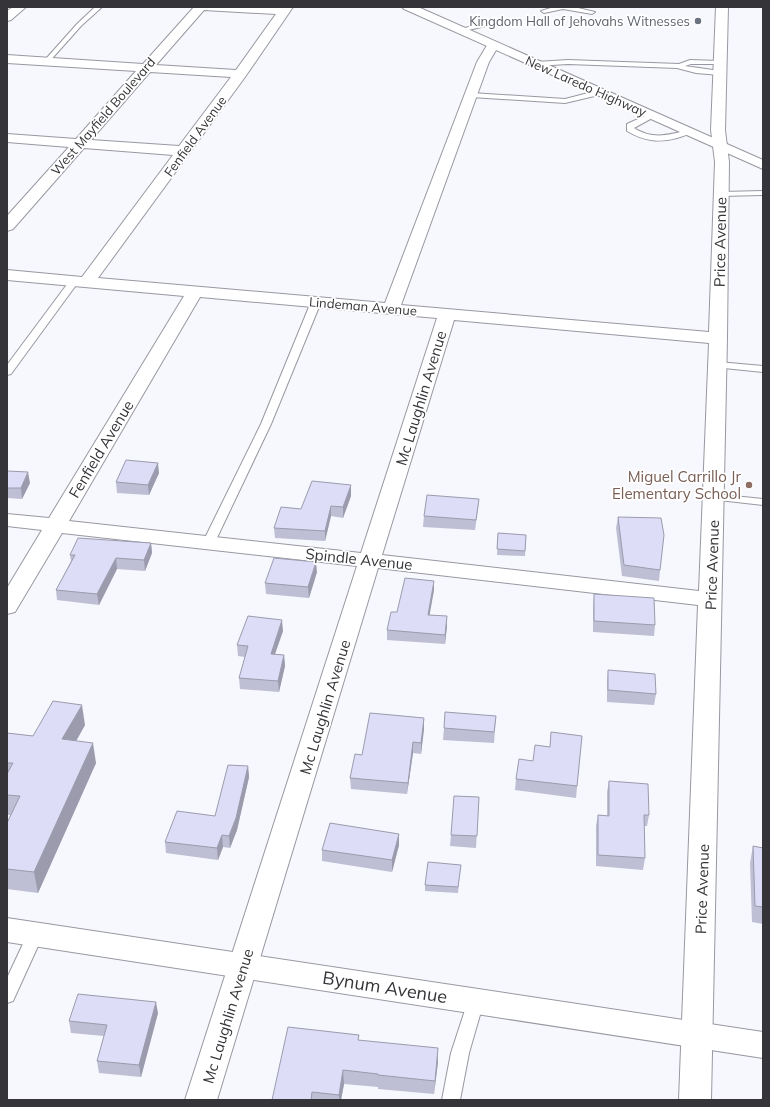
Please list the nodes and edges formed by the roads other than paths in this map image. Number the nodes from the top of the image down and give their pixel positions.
1 (20, 7) edge
2 (100, 7) edge
3 (200, 7) edge
4 (207, 7) edge
5 (408, 7) edge
6 (562, 7) edge
7 (722, 7) edge
8 (286, 9) edge
9 (593, 9) edge
10 (544, 11) dead end
11 (7, 17) edge
12 (496, 22) dead end
13 (590, 22) dead end
14 (460, 30) junction
15 (493, 45) junction
16 (7, 59) edge
17 (46, 62) junction
18 (536, 64) junction
19 (146, 68) junction
20 (720, 68) junction
21 (240, 74) junction
22 (600, 92) junction
23 (471, 95) junction
24 (651, 115) junction
25 (688, 132) junction
26 (7, 138) edge
27 (80, 144) junction
28 (720, 146) junction
29 (183, 151) junction
30 (763, 165) edge
31 (763, 193) edge
32 (721, 194) junction
33 (7, 226) edge
34 (7, 275) edge
35 (80, 282) junction
36 (195, 292) junction
37 (316, 302) junction
38 (391, 309) junction
39 (448, 313) junction
40 (718, 338) junction
41 (718, 365) junction
42 (763, 369) edge
43 (7, 372) edge
44 (714, 497) junction
45 (763, 502) edge
46 (7, 520) edge
47 (55, 526) junction
48 (209, 542) junction
49 (371, 561) junction
50 (711, 599) junction
51 (7, 607) edge
52 (21, 933) edge
53 (244, 966) junction
54 (7, 996) edge
55 (476, 1001) junction
56 (697, 1035) junction
57 (763, 1045) edge
58 (201, 1100) edge
59 (451, 1100) edge
60 (695, 1100) edge

1 - 11 street
2 - 17 lane
3 - 19 street, West Mayfield Boulevard
4 - 8 street
5 - 14 street, New Laredo Highway
6 - 9 lane
6 - 10 lane
7 - 20 street, Price Avenue
8 - 21 street, Fenfield Avenue
9 - 13 lane
12 - 14 lane
14 - 15 street, New Laredo Highway
15 - 18 street, New Laredo Highway
15 - 23 street
16 - 17 street
17 - 19 street
18 - 20 lane
18 - 22 street, New Laredo Highway
19 - 21 street
19 - 27 street, West Mayfield Boulevard
20 - 28 street, Price Avenue
21 - 29 street, Fenfield Avenue
22 - 23 lane
22 - 24 street, New Laredo Highway
23 - 38 street
24 - 25 street, New Laredo Highway
24 - 25 lane
25 - 28 street, New Laredo Highway
26 - 27 street
27 - 29 street
27 - 33 street, West Mayfield Boulevard
28 - 30 street, New Laredo Highway
28 - 32 street, Price Avenue
29 - 35 street, Fenfield Avenue
31 - 32 lane
32 - 40 street, Price Avenue
34 - 35 street, Lindeman Avenue
35 - 36 street, Lindeman Avenue
35 - 43 lane
36 - 37 street, Lindeman Avenue
36 - 47 street, Fenfield Avenue
37 - 38 street, Lindeman Avenue
37 - 48 lane
38 - 39 street, Lindeman Avenue
39 - 40 street, Lindeman Avenue
39 - 49 street, Mc Laughlin Avenue
40 - 41 street, Price Avenue
41 - 42 lane
41 - 44 street, Price Avenue
44 - 45 lane
44 - 50 street, Price Avenue
46 - 47 street, Spindle Avenue
47 - 48 street, Spindle Avenue
47 - 51 street, Fenfield Avenue
48 - 49 street, Spindle Avenue
49 - 50 street, Spindle Avenue
49 - 53 street, Mc Laughlin Avenue
50 - 56 street, Price Avenue
52 - 53 street, Bynum Avenue
52 - 54 lane
53 - 55 street, Bynum Avenue
53 - 58 street, Mc Laughlin Avenue
55 - 56 street, Bynum Avenue
55 - 59 lane
56 - 57 street, Bynum Avenue
56 - 60 street, Price Avenue

